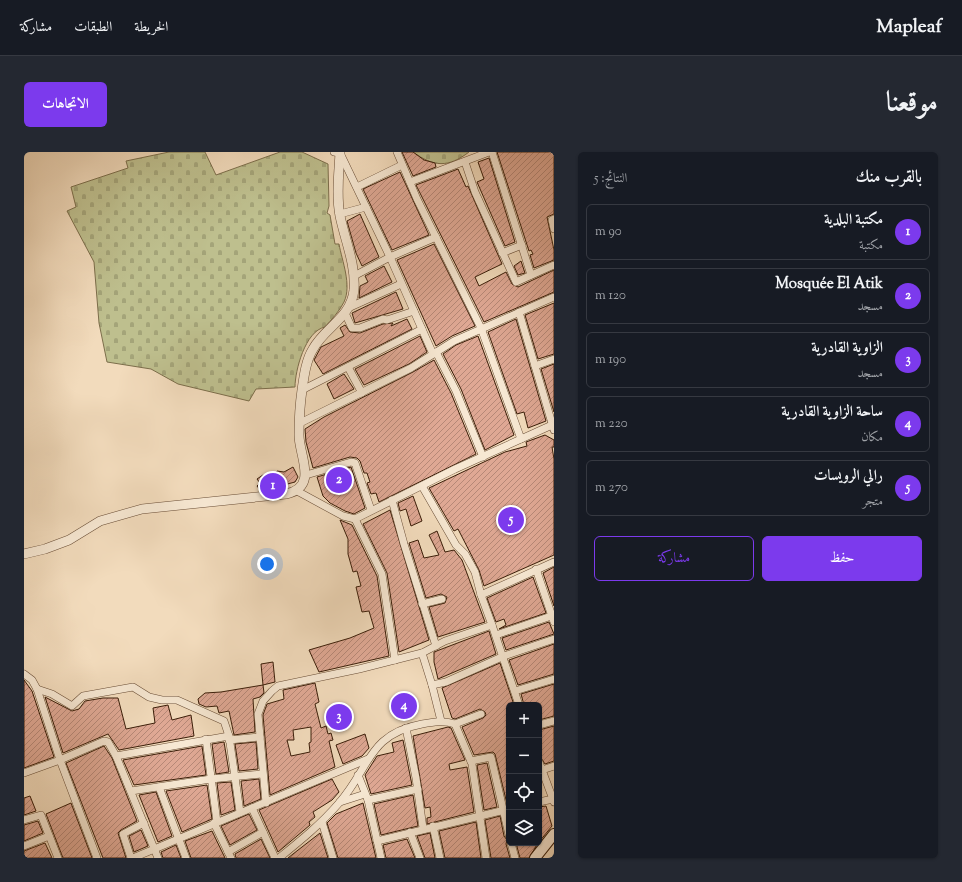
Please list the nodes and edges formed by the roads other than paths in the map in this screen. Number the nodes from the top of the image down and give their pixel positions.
1 (338, 152) edge
2 (397, 152) edge
3 (474, 152) edge
4 (490, 152) edge
5 (467, 161) junction
6 (402, 165) junction
7 (410, 182) junction
8 (357, 187) junction
9 (366, 207) junction
10 (340, 214) junction
11 (554, 219) edge
12 (554, 229) edge
13 (436, 237) junction
14 (522, 244) junction
15 (502, 253) junction
16 (390, 257) junction
17 (554, 265) edge
18 (531, 275) junction
19 (354, 276) junction
20 (401, 284) junction
21 (554, 297) edge
22 (347, 310) junction
23 (414, 311) junction
24 (519, 312) junction
25 (481, 328) junction
26 (422, 329) junction
27 (435, 353) junction
28 (554, 359) edge
29 (535, 366) junction
30 (348, 367) junction
31 (302, 390) junction
32 (362, 393) junction
33 (300, 423) junction
34 (553, 428) edge
35 (521, 439) junction
36 (483, 457) junction
37 (306, 475) junction
38 (422, 486) junction
39 (297, 491) junction
40 (392, 500) junction
41 (371, 510) junction
42 (355, 518) junction
43 (24, 554) edge
44 (554, 562) edge
45 (536, 569) junction
46 (481, 595) junction
47 (442, 599) dead end
48 (422, 604) junction
49 (553, 617) edge
50 (492, 626) junction
51 (496, 635) junction
52 (554, 639) edge
53 (436, 646) junction
54 (422, 653) junction
55 (504, 656) junction
56 (395, 660) junction
57 (24, 674) edge
58 (554, 679) edge
59 (432, 685) junction
60 (37, 689) junction
61 (515, 691) junction
62 (518, 702) edge
63 (481, 714) dead end
64 (441, 721) junction
65 (554, 721) edge
66 (455, 724) junction
67 (542, 725) edge
68 (406, 728) junction
69 (260, 737) junction
70 (229, 738) junction
71 (206, 739) junction
72 (116, 756) junction
73 (368, 759) junction
74 (60, 760) junction
75 (471, 761) junction
76 (554, 766) edge
77 (542, 770) joint
78 (24, 773) edge
79 (262, 774) junction
80 (358, 775) junction
81 (234, 777) junction
82 (211, 779) junction
83 (159, 786) junction
84 (418, 789) junction
85 (131, 791) junction
86 (366, 797) junction
87 (553, 800) edge
88 (340, 802) junction
89 (542, 802) edge
90 (266, 803) junction
91 (252, 808) junction
92 (506, 809) edge
93 (240, 812) junction
94 (479, 815) junction
95 (24, 820) edge
96 (215, 822) junction
97 (322, 822) junction
98 (144, 823) junction
99 (433, 826) junction
100 (423, 828) junction
101 (263, 832) junction
102 (410, 832) junction
103 (49, 836) junction
104 (180, 838) junction
105 (553, 839) edge
106 (377, 841) junction
107 (24, 846) edge
108 (512, 846) edge
109 (154, 849) junction
110 (229, 855) edge
111 (58, 858) edge
112 (97, 858) edge
113 (132, 858) edge
114 (158, 858) edge
115 (186, 858) edge
116 (275, 858) edge
117 (279, 858) edge
118 (333, 858) edge
119 (381, 858) edge
120 (420, 858) edge
121 (440, 858) edge
122 (486, 858) edge
123 (515, 858) edge
124 (535, 858) edge
125 (542, 858) edge

1 - 8 street
1 - 10 street
2 - 6 street
3 - 5 street
4 - 5 street
4 - 14 street
5 - 7 street
5 - 15 street
6 - 7 street
6 - 8 street
7 - 13 street
8 - 9 street
9 - 10 street
9 - 16 street
10 - 19 street
11 - 12 street
13 - 16 street
13 - 25 street
14 - 15 street
14 - 18 street
15 - 18 street
16 - 19 street
16 - 20 street
17 - 18 street
19 - 22 street
20 - 22 street
20 - 23 street
21 - 24 street
22 - 23 street
22 - 31 street
23 - 26 street
24 - 25 street
24 - 29 street
25 - 27 street
25 - 35 street
26 - 27 street
26 - 30 street
27 - 32 street
27 - 36 street
28 - 29 street
29 - 34 street
30 - 31 street
30 - 32 street
31 - 33 street
32 - 33 street
33 - 37 street
34 - 35 street
35 - 36 street
36 - 38 street
37 - 39 street
37 - 41 street
38 - 40 street
38 - 46 street
39 - 42 street
39 - 43 street
40 - 41 street
40 - 48 street
41 - 42 street
42 - 56 street
44 - 45 street
45 - 46 street
45 - 49 street
46 - 50 street
47 - 48 street
48 - 53 street
49 - 51 street
50 - 51 street
50 - 53 street
51 - 55 street
52 - 55 street
53 - 54 street
54 - 56 street
54 - 59 street
55 - 59 street
55 - 61 street
56 - 69 street
57 - 60 street
58 - 61 street
59 - 64 street
60 - 70 street
60 - 74 street
61 - 62 street
63 - 66 street
64 - 66 street
64 - 68 street
65 - 67 street
66 - 75 street
68 - 73 street
68 - 84 street
69 - 70 street
69 - 79 street
70 - 71 street
70 - 81 street
71 - 72 street
71 - 82 street
72 - 74 street
72 - 85 street
73 - 80 street
73 - 90 street
74 - 78 street
74 - 112 street
75 - 92 street
75 - 94 street
76 - 77 street
77 - 87 street
79 - 81 street
79 - 90 street
80 - 86 street
80 - 88 street
81 - 82 street
81 - 93 street
82 - 83 street
82 - 96 street
83 - 85 street
83 - 104 street
84 - 86 street
84 - 100 street
85 - 98 street
86 - 88 street
86 - 106 street
87 - 89 street
88 - 97 street
90 - 91 street
91 - 93 street
91 - 101 street
92 - 94 street
93 - 96 street
94 - 99 street
94 - 122 street
95 - 103 street
96 - 104 street
96 - 110 street
97 - 117 street
97 - 118 street
98 - 109 street
98 - 113 street
99 - 100 street
99 - 121 street
100 - 102 street
101 - 110 street
101 - 116 street
102 - 106 street
102 - 120 street
103 - 107 street
103 - 111 street
104 - 109 street
104 - 115 street
105 - 124 main road
105 - 125 main road
106 - 119 street
108 - 123 street
109 - 113 street
109 - 114 street

